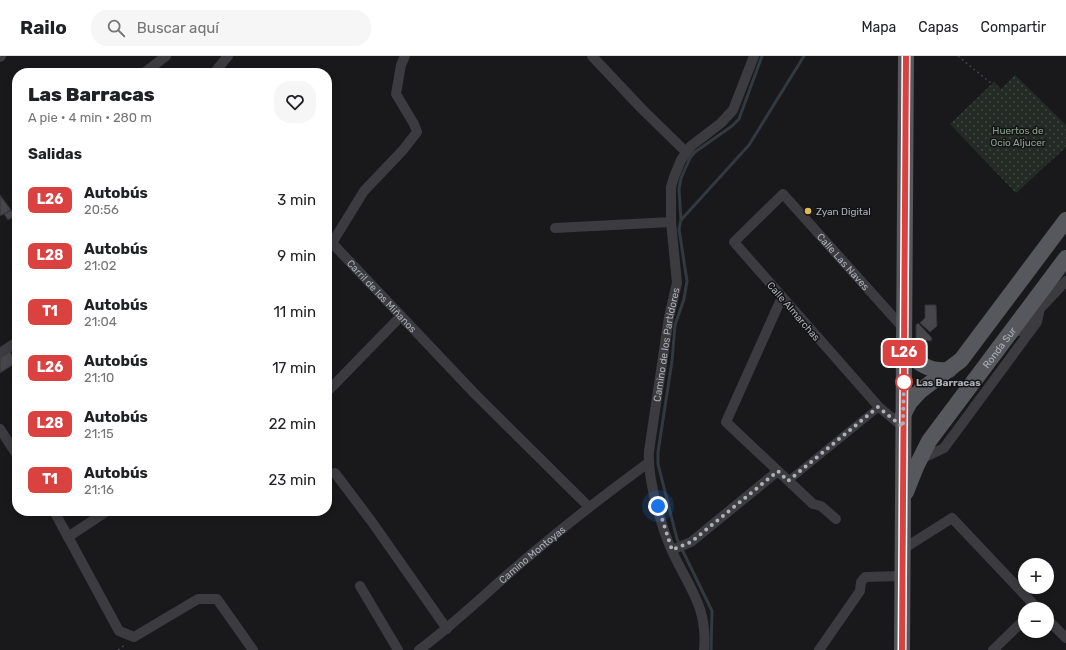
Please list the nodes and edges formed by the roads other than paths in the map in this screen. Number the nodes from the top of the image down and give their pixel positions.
1 (166, 56) edge
2 (228, 56) edge
3 (405, 56) edge
4 (592, 56) edge
5 (754, 56) edge
6 (906, 56) edge
7 (150, 68) edge
8 (218, 68) edge
9 (686, 152) junction
10 (783, 194) joint
11 (1066, 220) edge
12 (671, 222) junction
13 (555, 228) dead end
14 (1066, 258) edge
15 (1066, 281) edge
16 (782, 298) junction
17 (1000, 308) junction
18 (1040, 308) junction
19 (401, 316) junction
20 (904, 329) junction
21 (12, 345) edge
22 (904, 349) junction
23 (0, 352) edge
24 (994, 354) junction
25 (949, 370) junction
26 (979, 374) junction
27 (332, 387) edge
28 (878, 407) junction
29 (903, 421) junction
30 (0, 429) edge
31 (12, 447) edge
32 (919, 460) junction
33 (648, 463) junction
34 (778, 471) junction
35 (335, 473) dead end
36 (788, 481) junction
37 (903, 503) junction
38 (589, 507) junction
39 (57, 516) edge
40 (100, 516) edge
41 (836, 519) dead end
42 (68, 537) junction
43 (902, 549) junction
44 (672, 550) junction
45 (902, 576) junction
46 (360, 586) dead end
47 (1030, 602) edge
48 (1018, 626) edge
49 (1054, 626) edge
50 (447, 629) junction
51 (1066, 638) edge
52 (253, 650) edge
53 (398, 650) edge
54 (418, 650) edge
55 (704, 650) edge
56 (819, 650) edge
57 (902, 650) edge
58 (993, 650) edge

1 - 7 street
2 - 8 street
3 - 19 street, Carril de los Miñanos
4 - 9 street
5 - 9 street, Camino de los Partidores
6 - 20 main road
9 - 12 street, Camino de los Partidores
10 - 16 street, Calle Almarchas
10 - 20 street, Calle Las Naves
11 - 17 main road
12 - 13 street
12 - 33 street, Camino de los Partidores
14 - 24 main road, Ronda Sur
15 - 18 street
16 - 28 street, Calle Almarchas
16 - 34 street
17 - 25 main road
17 - 26 main road
18 - 24 street
18 - 32 street
19 - 27 street
19 - 38 street, Carril de los Miñanos
20 - 22 main road
21 - 23 street
22 - 25 main road
22 - 29 main road
24 - 26 main road, Ronda Sur
25 - 29 main road
26 - 32 main road, Ronda Sur
28 - 29 street, Calle Almarchas
28 - 36 street
29 - 37 main road
30 - 31 street
32 - 37 main road, Ronda Sur
33 - 38 street, Camino Montoyas
33 - 44 street, Camino de los Partidores
34 - 36 street
34 - 44 street
35 - 50 street
36 - 41 street
37 - 43 main road
38 - 50 street, Camino Montoyas
39 - 42 street
40 - 42 street
42 - 52 street
43 - 45 main road
43 - 47 street
44 - 55 street, Camino de los Partidores
45 - 56 street
45 - 57 main road
46 - 53 street
48 - 58 street
49 - 51 street
50 - 54 street, Camino Montoyas

